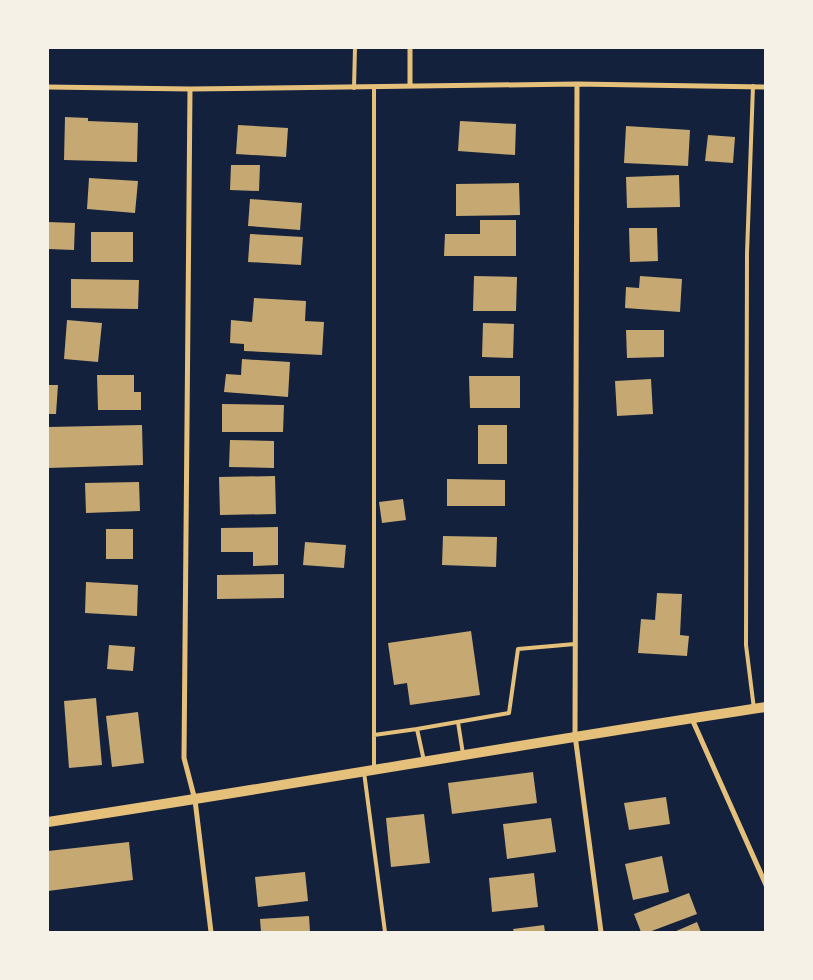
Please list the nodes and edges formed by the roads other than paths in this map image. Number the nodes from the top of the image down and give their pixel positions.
1 (355, 48) edge
2 (410, 48) edge
3 (577, 84) junction
4 (410, 86) junction
5 (753, 86) junction
6 (766, 86) edge
7 (48, 87) edge
8 (354, 88) junction
9 (374, 88) junction
10 (190, 89) junction
11 (575, 644) junction
12 (766, 707) edge
13 (754, 709) junction
14 (692, 718) junction
15 (458, 722) junction
16 (417, 729) junction
17 (575, 735) junction
18 (374, 736) junction
19 (464, 755) junction
20 (424, 762) junction
21 (369, 771) junction
22 (195, 800) junction
23 (48, 822) edge
24 (766, 885) edge
25 (211, 932) edge
26 (385, 932) edge
27 (601, 932) edge

1 - 8 lane
2 - 4 street
3 - 4 street
3 - 5 street
3 - 11 street
4 - 9 street
5 - 6 street
5 - 13 lane
7 - 10 street
8 - 9 street
8 - 10 street
9 - 18 lane
10 - 22 street
11 - 15 lane
11 - 17 street
12 - 13 main road
13 - 14 main road
14 - 17 main road
14 - 24 street
15 - 16 lane
15 - 19 lane
16 - 18 lane
16 - 20 lane
17 - 19 main road
17 - 27 street
18 - 21 lane
19 - 20 main road
20 - 21 main road
21 - 22 main road
21 - 26 lane
22 - 23 main road
22 - 25 street

